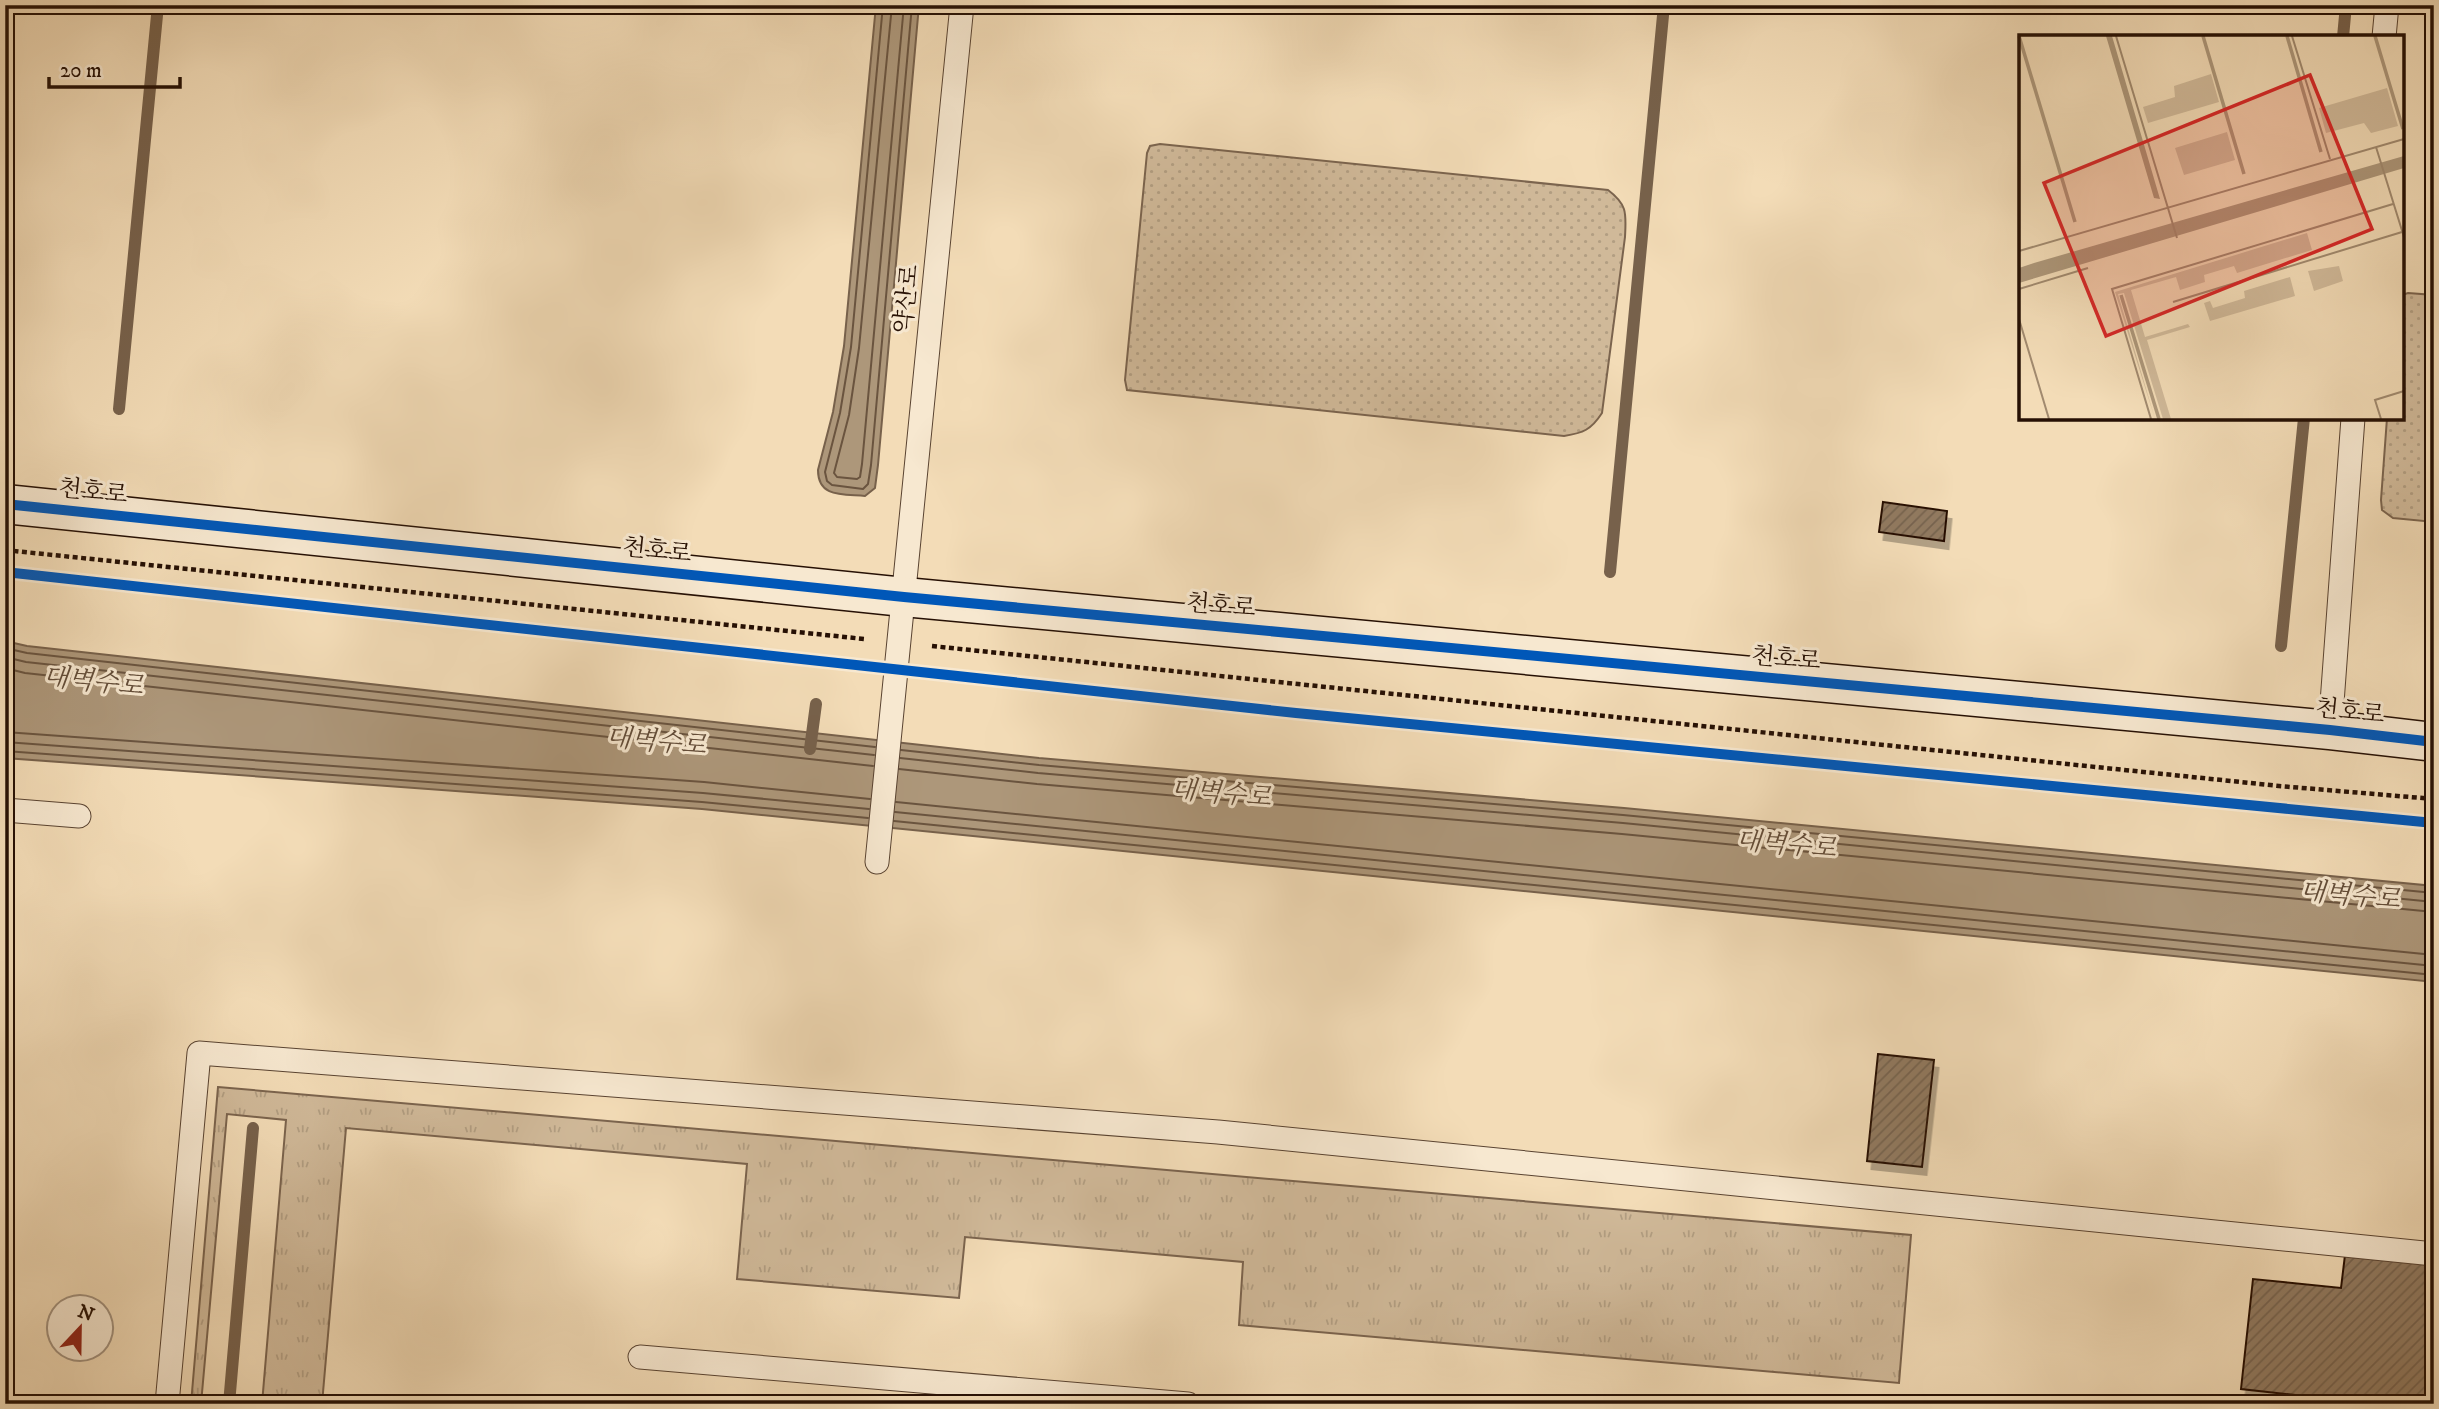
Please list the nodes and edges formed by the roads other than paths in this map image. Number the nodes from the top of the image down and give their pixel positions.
1 (962, 5) edge
2 (2387, 5) edge
3 (2384, 35) edge
4 (2353, 420) edge
5 (5, 504) edge
6 (904, 597) junction
7 (2330, 730) junction
8 (2434, 742) edge
9 (5, 810) edge
10 (79, 816) dead end
11 (877, 862) dead end
12 (2434, 1254) edge
13 (640, 1357) dead end
14 (167, 1404) edge
15 (1188, 1404) edge

1 - 6 lane, 약산로
2 - 3 lane
4 - 7 lane
5 - 6 street, 천호로
6 - 7 street, 천호로
6 - 11 lane, 약산로
7 - 8 street, 천호로
9 - 10 lane
12 - 14 lane
13 - 15 lane

